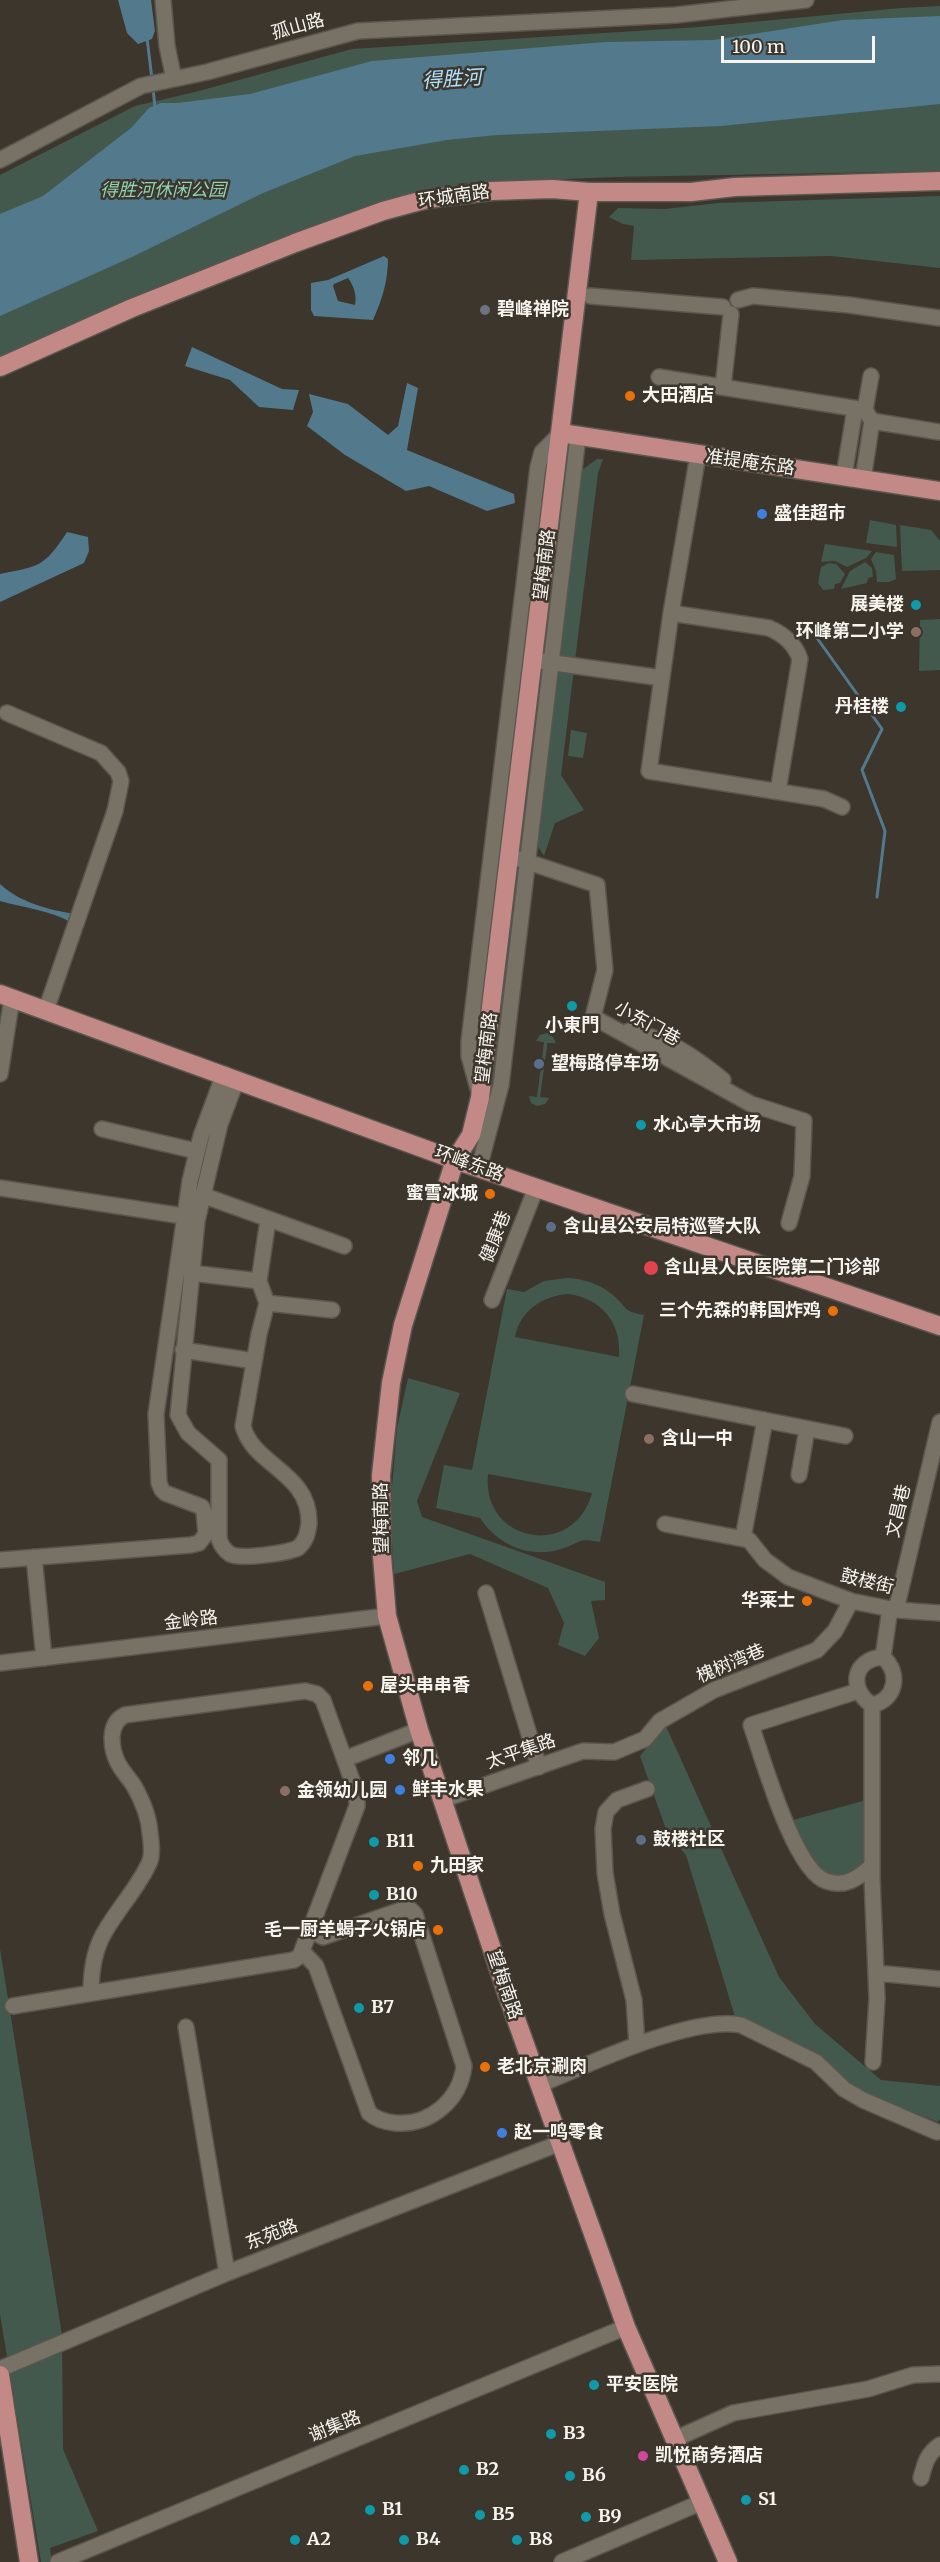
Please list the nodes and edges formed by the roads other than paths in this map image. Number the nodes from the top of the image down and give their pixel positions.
1 (163, 0) edge
2 (806, 0) edge
3 (174, 79) junction
4 (0, 160) edge
5 (940, 181) edge
6 (589, 192) junction
7 (590, 296) dead end
8 (731, 307) junction
9 (940, 318) edge
10 (0, 367) edge
11 (871, 376) dead end
12 (659, 377) dead end
13 (723, 387) junction
14 (864, 413) junction
15 (940, 432) edge
16 (569, 434) junction
17 (698, 455) junction
18 (844, 476) junction
19 (863, 479) junction
20 (940, 491) edge
21 (549, 526) dead end
22 (671, 613) junction
23 (542, 661) junction
24 (662, 678) junction
25 (7, 713) dead end
26 (777, 791) junction
27 (842, 807) dead end
28 (510, 857) junction
29 (6, 996) edge
30 (46, 1010) junction
31 (0, 1072) edge
32 (230, 1077) junction
33 (102, 1129) dead end
34 (196, 1151) junction
35 (455, 1160) junction
36 (479, 1168) junction
37 (0, 1188) edge
38 (536, 1188) junction
39 (202, 1195) junction
40 (183, 1215) junction
41 (268, 1220) junction
42 (789, 1223) dead end
43 (344, 1246) dead end
44 (191, 1273) junction
45 (259, 1281) junction
46 (492, 1300) dead end
47 (267, 1303) junction
48 (332, 1310) dead end
49 (940, 1326) edge
50 (183, 1350) junction
51 (254, 1361) junction
52 (633, 1394) dead end
53 (765, 1420) junction
54 (940, 1422) edge
55 (807, 1429) junction
56 (845, 1436) dead end
57 (799, 1474) dead end
58 (664, 1524) dead end
59 (743, 1538) junction
60 (34, 1557) junction
61 (0, 1560) edge
62 (486, 1593) dead end
63 (851, 1601) junction
64 (893, 1609) junction
65 (940, 1613) edge
66 (387, 1616) junction
67 (883, 1657) junction
68 (44, 1658) junction
69 (0, 1663) edge
70 (858, 1691) junction
71 (872, 1705) junction
72 (419, 1730) junction
73 (614, 1752) joint
74 (345, 1759) junction
75 (539, 1767) junction
76 (647, 1789) dead end
77 (442, 1800) junction
78 (872, 1866) junction
79 (310, 1930) junction
80 (302, 1951) junction
81 (876, 1973) junction
82 (940, 1979) edge
83 (91, 1993) junction
84 (13, 2006) dead end
85 (186, 2027) dead end
86 (638, 2045) junction
87 (873, 2062) dead end
88 (539, 2085) junction
89 (937, 2132) dead end
90 (560, 2143) junction
91 (227, 2273) junction
92 (626, 2327) junction
93 (0, 2369) edge
94 (940, 2374) edge
95 (0, 2375) edge
96 (675, 2439) junction
97 (940, 2445) edge
98 (921, 2478) dead end
99 (702, 2502) junction
100 (29, 2562) edge
101 (58, 2562) edge
102 (562, 2562) edge
103 (728, 2562) edge

1 - 3 street
2 - 3 street, 孤山路
3 - 4 street, 孤山路
5 - 6 main road, 环城南路
6 - 10 main road, 环城南路
6 - 16 main road, 望梅南路
7 - 8 street
8 - 9 street
8 - 13 street
11 - 14 street
12 - 13 street
13 - 14 street
14 - 15 street
14 - 18 street
14 - 19 street
16 - 17 main road, 准提庵东路
16 - 21 main road, 望梅南路
16 - 23 main road, 望梅南路
16 - 28 street
17 - 18 main road, 准提庵东路
17 - 22 street
18 - 19 main road, 准提庵东路
19 - 20 main road, 准提庵东路
22 - 24 street
22 - 26 street
23 - 24 street
23 - 28 main road, 望梅南路
24 - 26 street
25 - 30 street
26 - 27 street
28 - 35 main road, 望梅南路
28 - 36 street
28 - 42 street, 小东门巷
29 - 30 main road, 环峰东路
29 - 31 street
30 - 32 main road, 环峰东路
32 - 34 street
32 - 35 main road, 环峰东路
32 - 39 street
33 - 34 street
34 - 40 street
35 - 36 main road, 环峰东路
35 - 66 main road, 望梅南路
36 - 38 main road, 环峰东路
37 - 40 street
38 - 46 street, 健康巷
38 - 49 main road, 环峰东路
39 - 41 street
39 - 44 street
40 - 60 street
41 - 43 street
41 - 45 street
44 - 45 street
44 - 50 street
45 - 47 street
47 - 48 street
47 - 51 street
50 - 51 street
50 - 51 street
52 - 53 street
53 - 55 street
53 - 59 street
54 - 64 street, 文昌巷
55 - 56 street
55 - 57 street
58 - 59 street
59 - 63 street, 鼓楼街
60 - 61 street
60 - 68 street
62 - 75 street
63 - 64 street, 鼓楼街
63 - 73 street, 槐树湾巷
64 - 65 street, 鼓楼街
64 - 67 street, 文昌巷
66 - 68 street, 金岭路
66 - 72 main road, 望梅南路
67 - 70 street
67 - 71 street
68 - 69 street, 金岭路
70 - 71 street
70 - 78 street
71 - 78 street
72 - 74 street
72 - 77 main road, 望梅南路
73 - 75 street, 太平集路
74 - 79 street
74 - 83 street
75 - 77 street, 太平集路
76 - 86 street
77 - 88 main road, 望梅南路
78 - 81 street
79 - 80 street
79 - 80 street
80 - 83 street
81 - 82 street
81 - 87 street
83 - 84 street
85 - 91 street
86 - 88 street
86 - 89 street
88 - 90 main road, 望梅南路
90 - 91 street, 东苑路
90 - 92 main road, 望梅南路
91 - 93 street, 东苑路
92 - 96 main road, 望梅南路
92 - 101 street, 谢集路
94 - 96 street
95 - 100 main road
96 - 99 main road, 望梅南路
97 - 98 street
99 - 102 street
99 - 103 main road, 望梅南路

